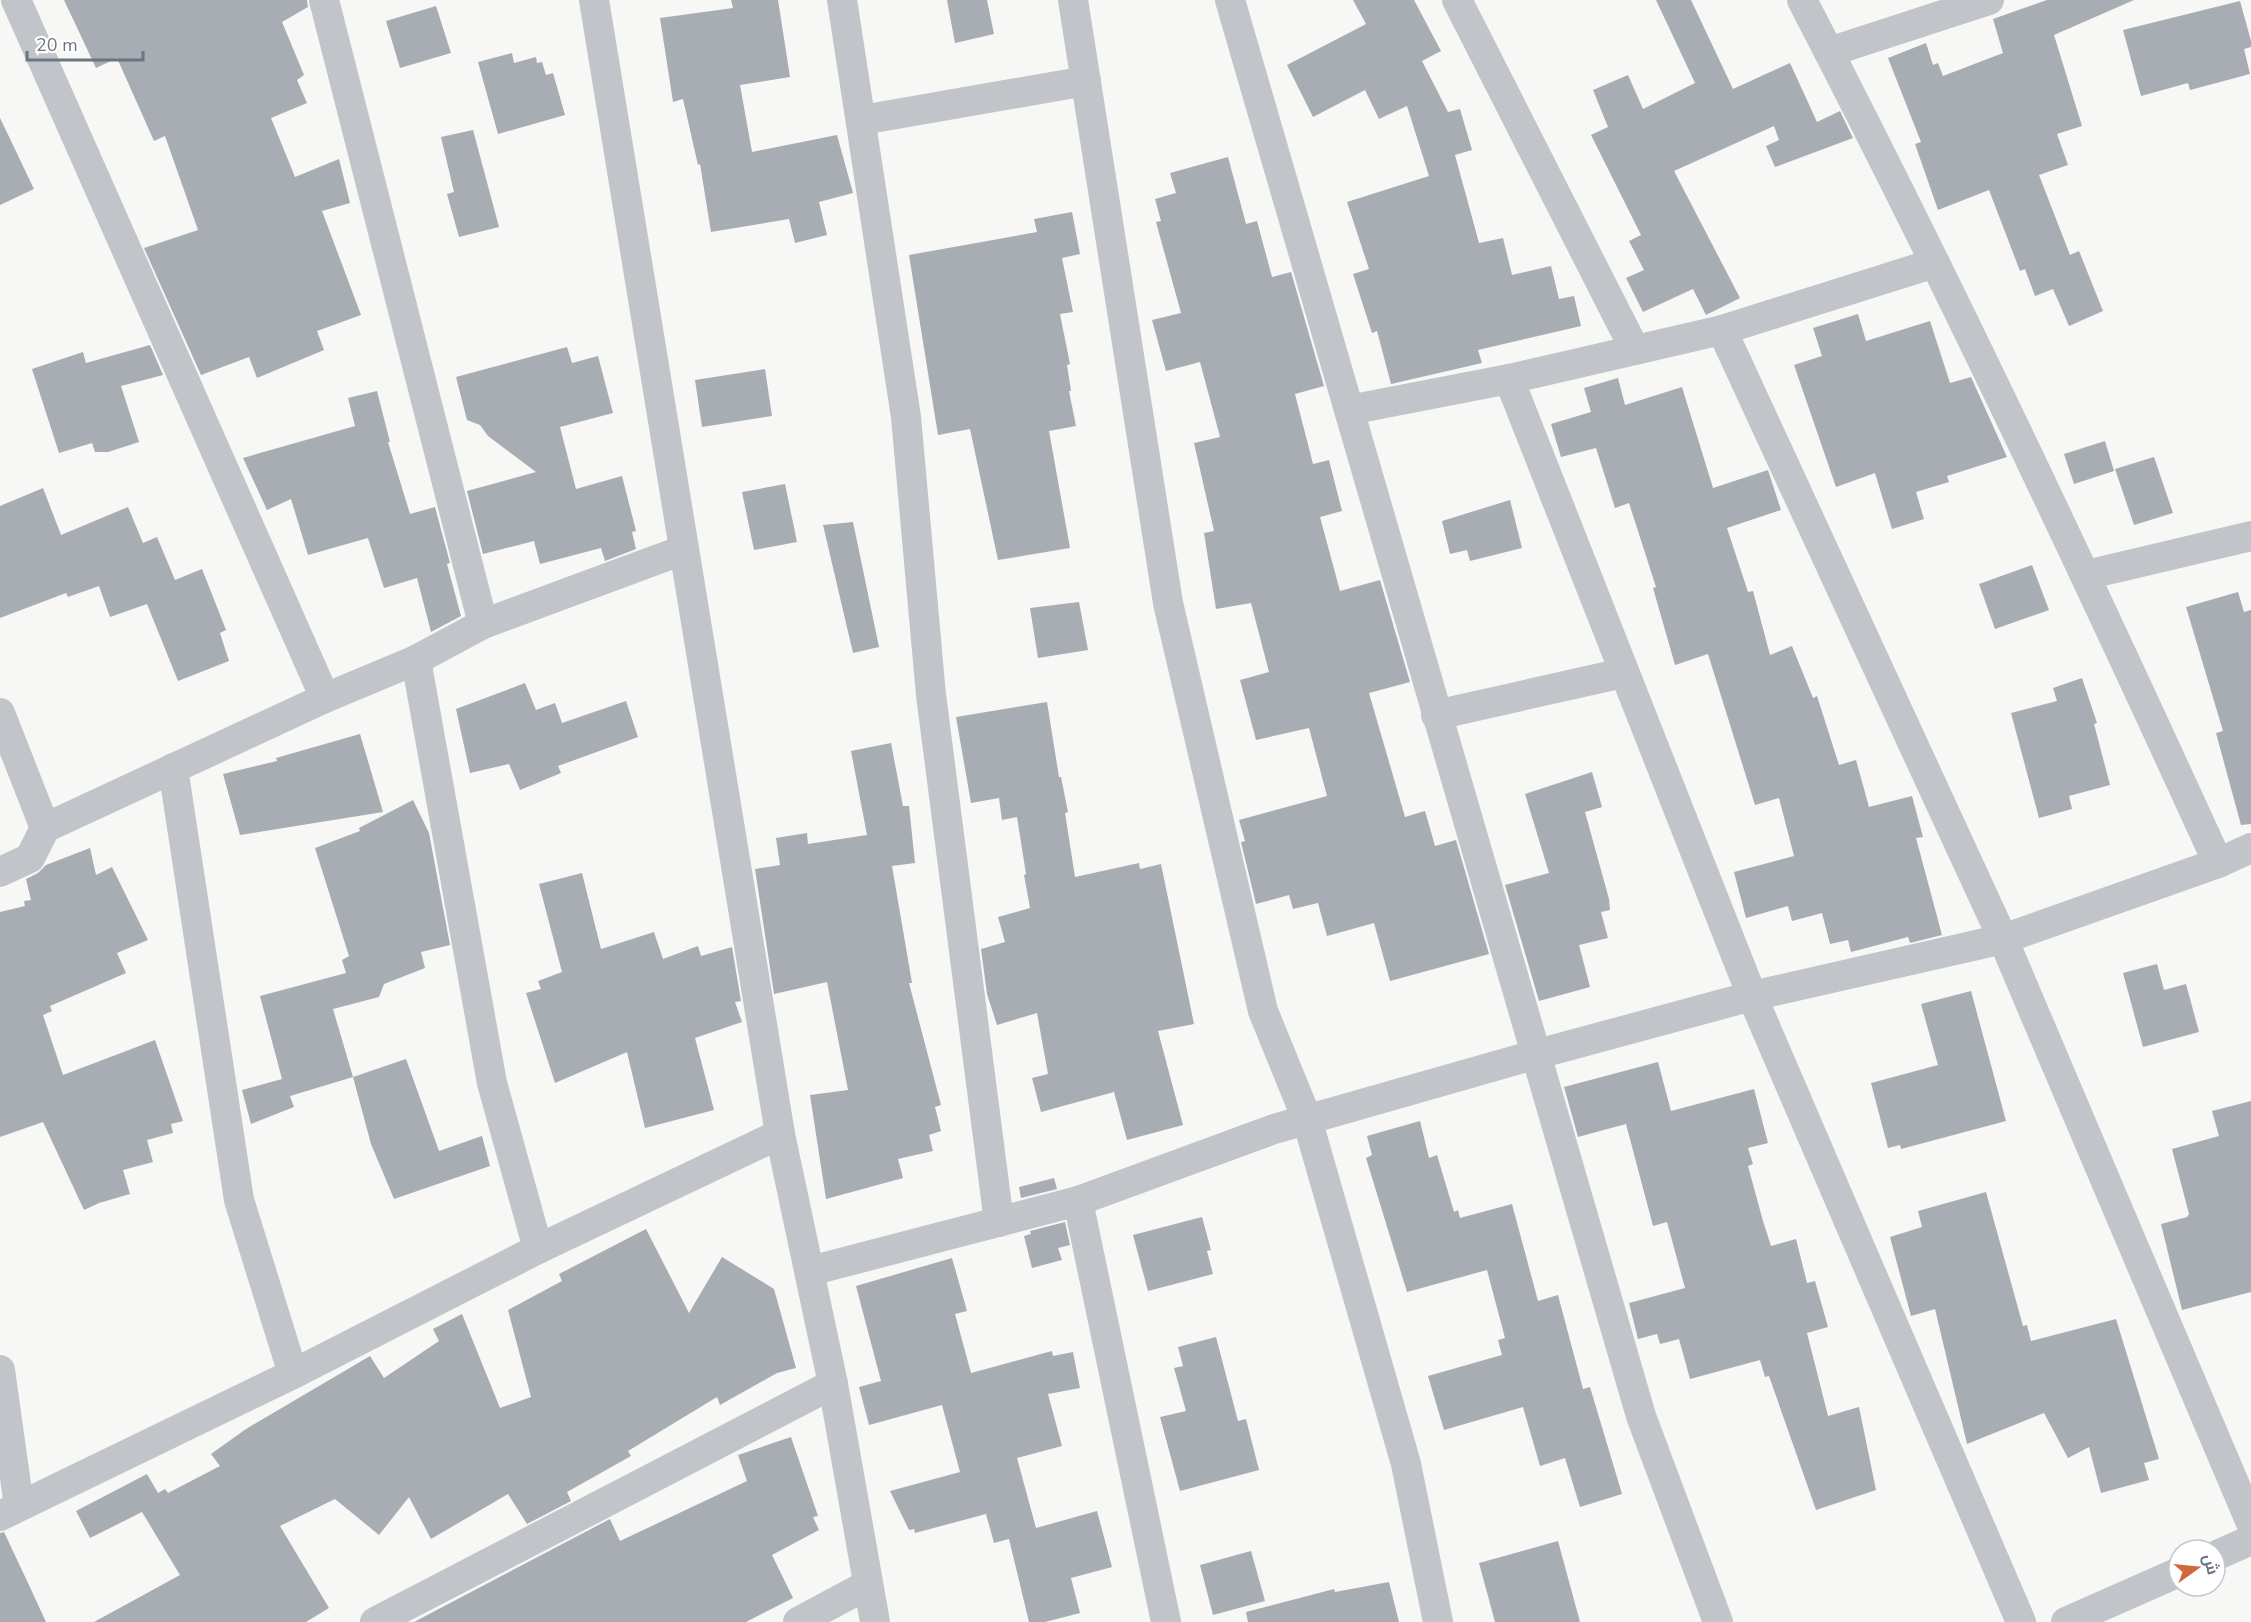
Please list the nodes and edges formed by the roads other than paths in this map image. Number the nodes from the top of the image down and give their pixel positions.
1 (16, 0) edge
2 (324, 0) edge
3 (594, 0) edge
4 (842, 0) edge
5 (1073, 0) edge
6 (1230, 0) edge
7 (1457, 0) edge
8 (1802, 0) edge
9 (1989, 0) edge
10 (1954, 6) edge
11 (1829, 52) junction
12 (1086, 81) junction
13 (862, 120) junction
14 (1935, 263) junction
15 (1722, 330) junction
16 (1635, 350) junction
17 (1509, 379) junction
18 (1349, 410) junction
19 (2251, 536) edge
20 (683, 550) junction
21 (2086, 575) junction
22 (483, 624) junction
23 (417, 660) junction
24 (1623, 673) junction
25 (325, 698) junction
26 (0, 713) edge
27 (1436, 715) junction
28 (173, 768) junction
29 (45, 828) junction
30 (2250, 851) edge
31 (2218, 863) junction
32 (0, 872) edge
33 (2003, 939) junction
34 (1752, 996) junction
35 (1534, 1055) junction
36 (1307, 1119) junction
37 (780, 1134) junction
38 (1078, 1201) junction
39 (999, 1222) junction
40 (538, 1249) junction
41 (810, 1271) junction
42 (0, 1370) edge
43 (293, 1374) junction
44 (833, 1384) junction
45 (10, 1511) edge
46 (2251, 1523) edge
47 (2251, 1540) edge
48 (2227, 1551) edge
49 (2167, 1577) edge
50 (867, 1585) junction
51 (375, 1622) edge
52 (798, 1622) edge
53 (874, 1622) edge
54 (1166, 1622) edge
55 (1438, 1622) edge
56 (1718, 1622) edge
57 (2020, 1622) edge
58 (2066, 1622) edge

1 - 25 street
2 - 22 street
3 - 20 street
4 - 13 street
5 - 12 street
6 - 18 street
7 - 16 street
8 - 11 street
9 - 10 street
10 - 11 street
11 - 14 street
12 - 13 street
12 - 36 street
13 - 39 street
14 - 15 street
14 - 21 street
15 - 16 street
15 - 33 street
16 - 17 street
17 - 18 street
17 - 24 street
18 - 27 street
19 - 21 street
20 - 22 street
20 - 37 street
21 - 31 street
22 - 23 street
23 - 25 street
23 - 40 street
24 - 27 street
24 - 34 street
25 - 28 street
26 - 29 street
27 - 35 street
28 - 29 street
28 - 43 street
29 - 32 street
30 - 31 street
31 - 33 street
33 - 34 street
33 - 46 street
34 - 35 street
34 - 57 street
35 - 36 street
35 - 56 street
36 - 38 street
36 - 55 street
37 - 40 street
37 - 41 street
38 - 39 street
38 - 54 street
39 - 41 street
40 - 43 street
41 - 44 street
42 - 45 street
43 - 45 street
44 - 50 street
44 - 51 street
47 - 48 street
49 - 58 street
50 - 52 street
50 - 53 street

